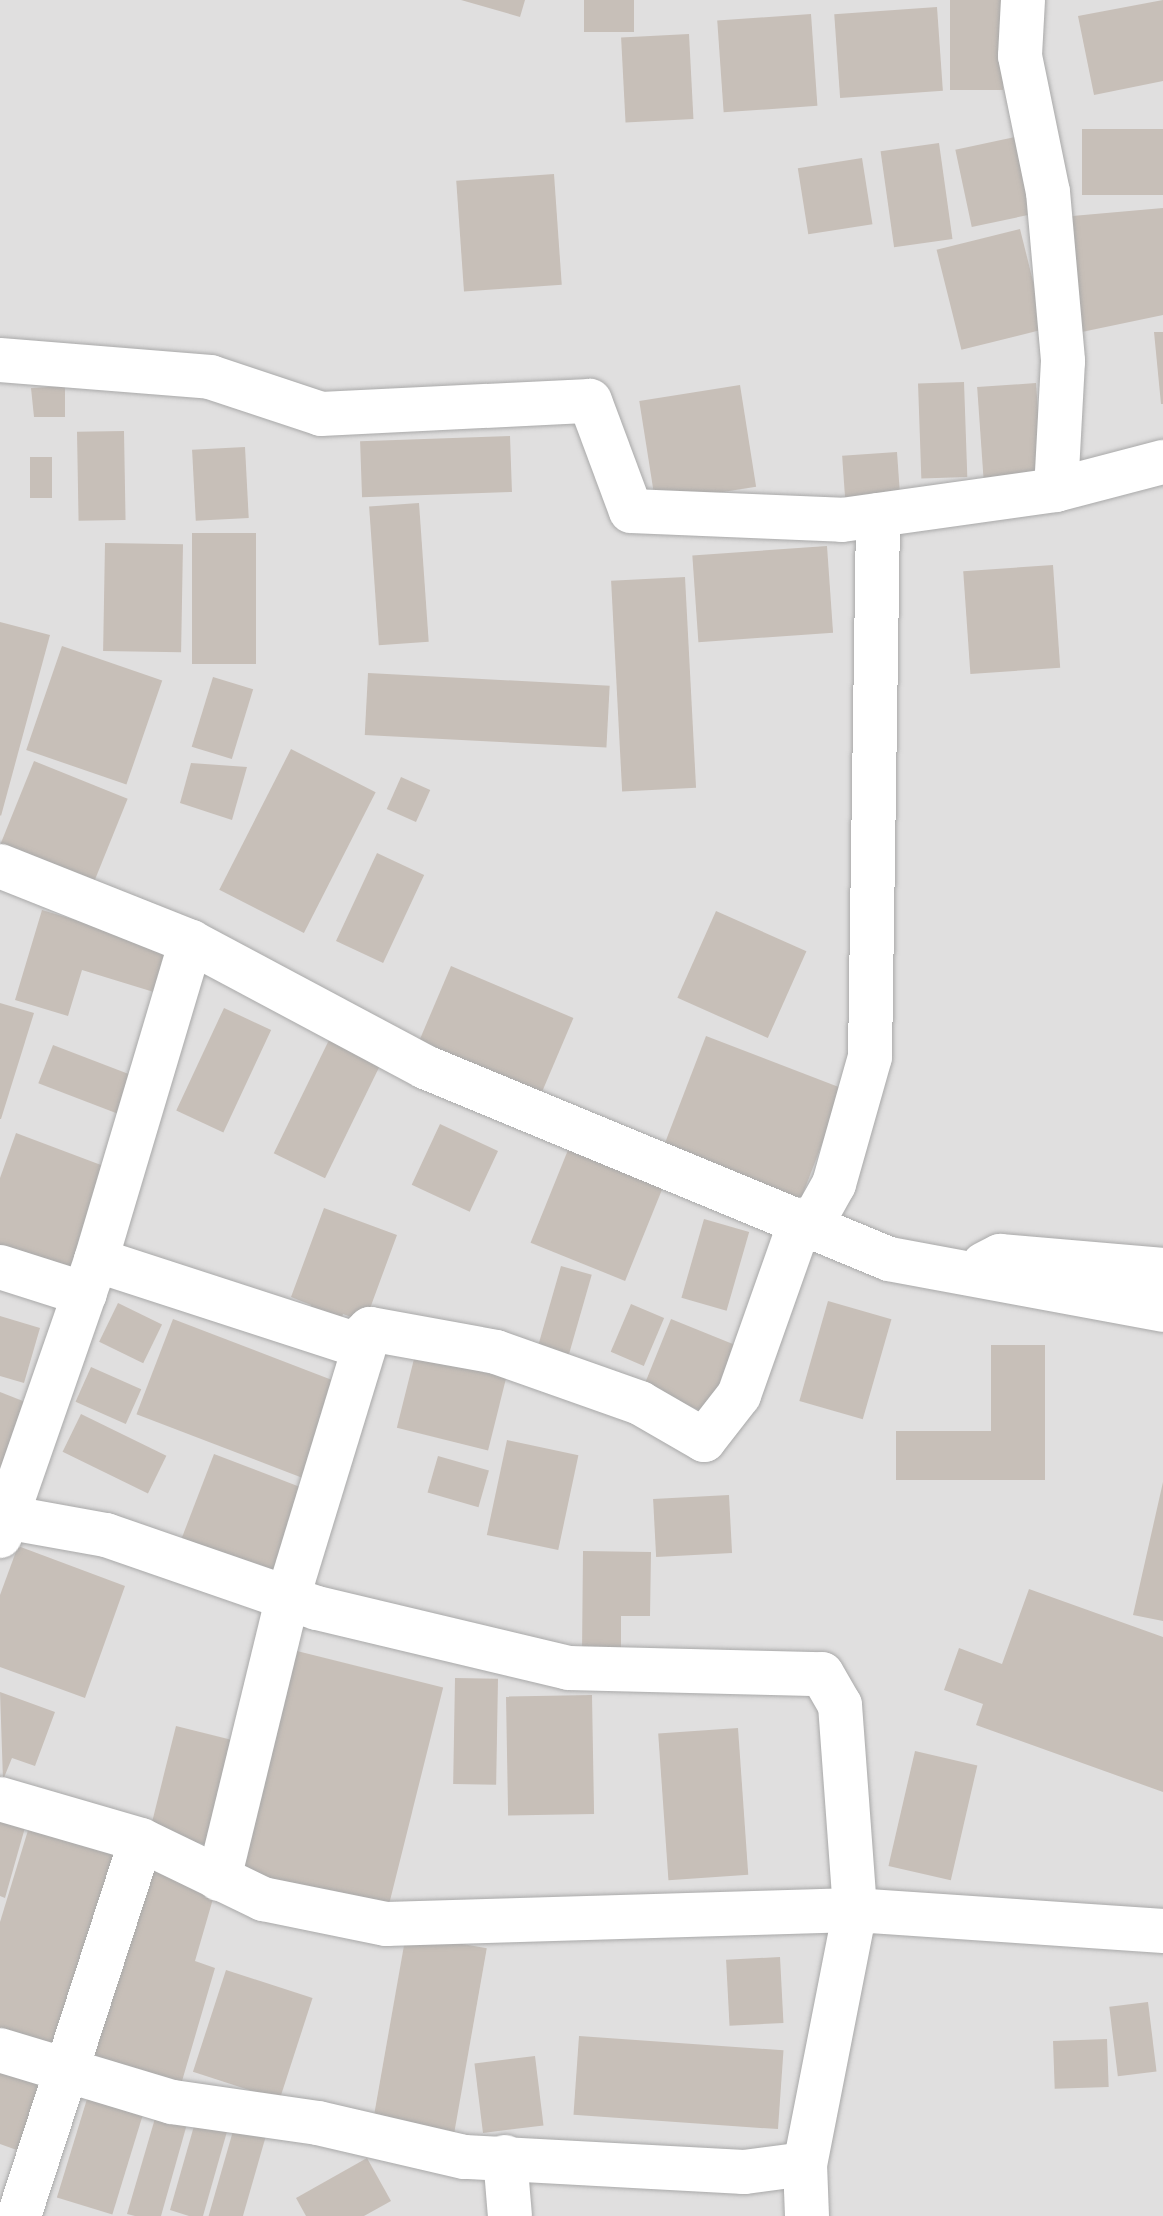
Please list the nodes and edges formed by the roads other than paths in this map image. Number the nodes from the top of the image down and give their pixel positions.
1 (1023, 0) edge
2 (0, 360) edge
3 (1163, 462) edge
4 (1056, 490) junction
5 (878, 515) junction
6 (0, 866) edge
7 (191, 942) junction
8 (806, 1222) junction
9 (0, 1267) edge
10 (1163, 1270) edge
11 (965, 1275) junction
12 (91, 1277) junction
13 (1163, 1310) edge
14 (370, 1329) junction
15 (2, 1523) edge
16 (288, 1597) junction
17 (0, 1799) edge
18 (141, 1840) junction
19 (219, 1879) junction
20 (855, 1910) junction
21 (1163, 1931) edge
22 (0, 2050) edge
23 (67, 2066) junction
24 (505, 2157) junction
25 (805, 2164) junction
26 (19, 2216) edge
27 (510, 2216) edge
28 (807, 2216) edge

1 - 4 street
2 - 5 street
3 - 4 street
4 - 5 street
5 - 8 street
6 - 7 street
7 - 8 street
7 - 12 street
8 - 11 street
8 - 14 street
9 - 12 street
10 - 11 street
11 - 13 street
12 - 14 street
12 - 15 street
14 - 16 street
15 - 16 street
16 - 19 street
16 - 20 street
17 - 18 street
18 - 19 street
18 - 23 street
19 - 20 street
20 - 21 street
20 - 25 street
22 - 23 street
23 - 24 street
23 - 26 street
24 - 25 street
24 - 27 street
25 - 28 street

